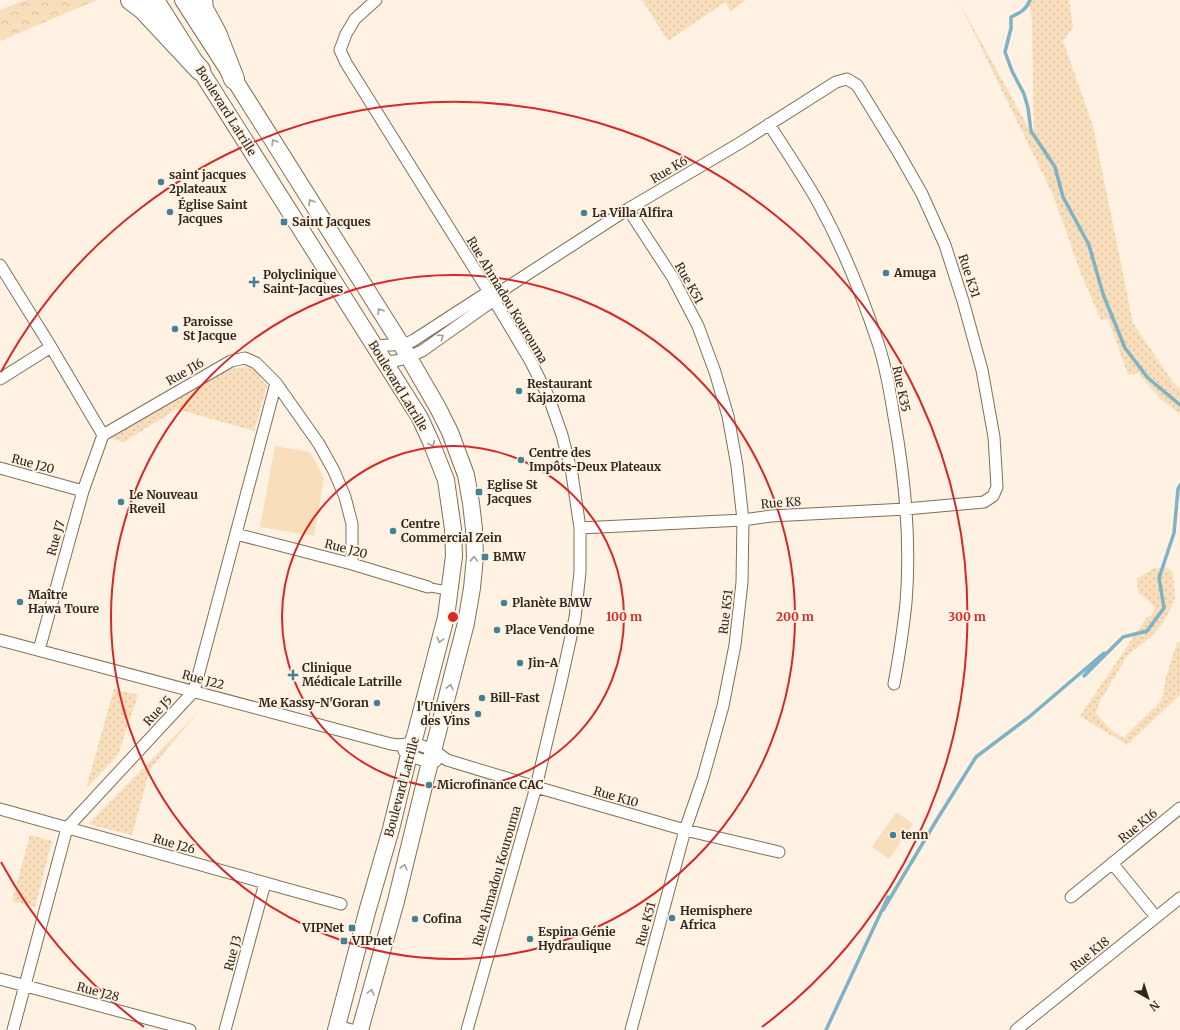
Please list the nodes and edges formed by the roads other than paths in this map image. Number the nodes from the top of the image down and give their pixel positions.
1 (131, 0) edge
2 (156, 0) edge
3 (183, 0) edge
4 (202, 0) edge
5 (376, 0) edge
6 (200, 70) junction
7 (234, 79) junction
8 (847, 79) joint
9 (769, 124) junction
10 (628, 209) junction
11 (0, 266) edge
12 (491, 296) junction
13 (374, 346) junction
14 (52, 347) junction
15 (405, 351) junction
16 (384, 362) junction
17 (0, 379) edge
18 (276, 383) junction
19 (103, 435) junction
20 (0, 468) edge
21 (83, 491) junction
22 (984, 502) joint
23 (906, 509) junction
24 (743, 520) junction
25 (580, 528) junction
26 (236, 534) junction
27 (352, 564) junction
28 (428, 587) joint
29 (450, 591) junction
30 (0, 640) edge
31 (39, 650) junction
32 (894, 684) dead end
33 (194, 691) junction
34 (407, 748) junction
35 (432, 756) junction
36 (447, 760) joint
37 (536, 787) junction
38 (1180, 808) edge
39 (0, 809) edge
40 (67, 828) junction
41 (685, 830) junction
42 (779, 852) dead end
43 (1112, 863) junction
44 (265, 883) junction
45 (1071, 897) dead end
46 (1180, 898) edge
47 (341, 904) dead end
48 (1156, 917) junction
49 (0, 979) edge
50 (25, 986) junction
51 (342, 1029) edge
52 (13, 1030) edge
53 (190, 1030) edge
54 (225, 1030) edge
55 (360, 1030) edge
56 (467, 1030) edge
57 (631, 1030) edge
58 (1016, 1030) edge

1 - 6 highway
2 - 6 main road, Boulevard Latrille
3 - 7 main road, Boulevard Latrille
4 - 7 highway
5 - 12 street, Rue Ahmadou Kourouma
6 - 13 main road, Boulevard Latrille
15 -> 7 main road, Boulevard Latrille
8 - 9 street, Rue K6
8 - 22 street, Rue K31
9 - 10 street, Rue K6
9 - 23 street, Rue K35
10 - 12 street, Rue K6
10 - 24 street, Rue K51
11 - 14 street
12 - 15 street, Rue K6
12 - 25 street, Rue Ahmadou Kourouma
13 - 15 street, Rue K6
13 - 16 main road, Boulevard Latrille
14 - 17 street
14 - 19 street
15 - 16 street, Rue K6
35 -> 15 main road, Boulevard Latrille
16 -> 29 main road, Boulevard Latrille
18 - 19 street, Rue J16
18 - 26 street, Rue J5
18 - 27 street, Rue J16
19 - 21 street, Rue J7
20 - 21 street, Rue J20
21 - 31 street, Rue J7
22 - 23 street, Rue K8
23 - 24 street, Rue K8
23 - 32 street, Rue K35
24 - 25 street, Rue K8
24 - 41 street, Rue K51
25 - 37 street, Rue Ahmadou Kourouma
26 - 27 street, Rue J20
26 - 33 street, Rue J5
27 - 28 street, Rue J20
28 - 29 street, Rue J20
29 -> 34 main road, Boulevard Latrille
30 - 31 street, Rue J22
31 - 33 street, Rue J22
33 - 34 street, Rue J22
33 - 40 street, Rue J5
34 - 35 street, Rue J22
34 - 51 main road, Boulevard Latrille
35 - 36 street, Rue J22
55 -> 35 main road, Boulevard Latrille
36 - 37 street, Rue K10
37 - 41 street, Rue K10
37 - 56 street, Rue Ahmadou Kourouma
38 - 43 street, Rue K16
39 - 40 street, Rue J26
40 - 44 street, Rue J26
40 - 50 street, Rue J5
41 - 42 street, Rue K10
41 - 57 street, Rue K51
43 - 45 street, Rue K16
43 - 48 street
44 - 47 street, Rue J26
44 - 54 street, Rue J3
46 - 48 street, Rue K18
48 - 58 street, Rue K18
49 - 50 street, Rue J28
50 - 52 street, Rue J5
50 - 53 street, Rue J28

